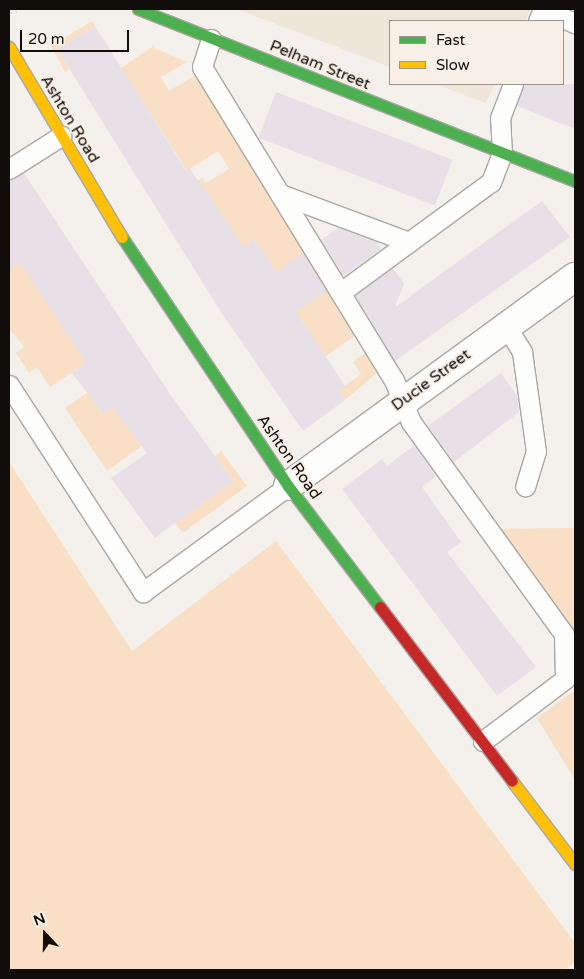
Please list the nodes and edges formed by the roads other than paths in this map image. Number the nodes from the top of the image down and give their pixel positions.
1 (138, 9) edge
2 (176, 16) edge
3 (538, 20) edge
4 (575, 23) edge
5 (210, 39) junction
6 (9, 47) edge
7 (514, 85) edge
8 (61, 136) junction
9 (502, 154) junction
10 (9, 169) edge
11 (575, 181) edge
12 (280, 194) junction
13 (409, 242) junction
14 (575, 277) edge
15 (340, 292) junction
16 (506, 326) junction
17 (9, 385) edge
18 (401, 401) junction
19 (288, 486) junction
20 (525, 486) dead end
21 (483, 741) junction
22 (575, 864) edge

1 - 2 main road, Pelham Street
2 - 5 main road, Pelham Street
3 - 4 lane
5 - 9 main road, Pelham Street
5 - 12 lane
6 - 8 main road, Ashton Road
7 - 9 lane
8 - 10 lane
8 - 19 main road, Ashton Road
9 - 11 main road, Pelham Street
9 - 13 lane
12 - 13 lane
12 - 15 lane
13 - 15 lane
14 - 16 street, Ducie Street
15 - 18 lane
16 - 18 street, Ducie Street
16 - 20 lane
17 - 19 lane
18 - 19 street, Ducie Street
18 - 21 lane
19 - 21 main road, Ashton Road
21 - 22 main road, Ashton Road

